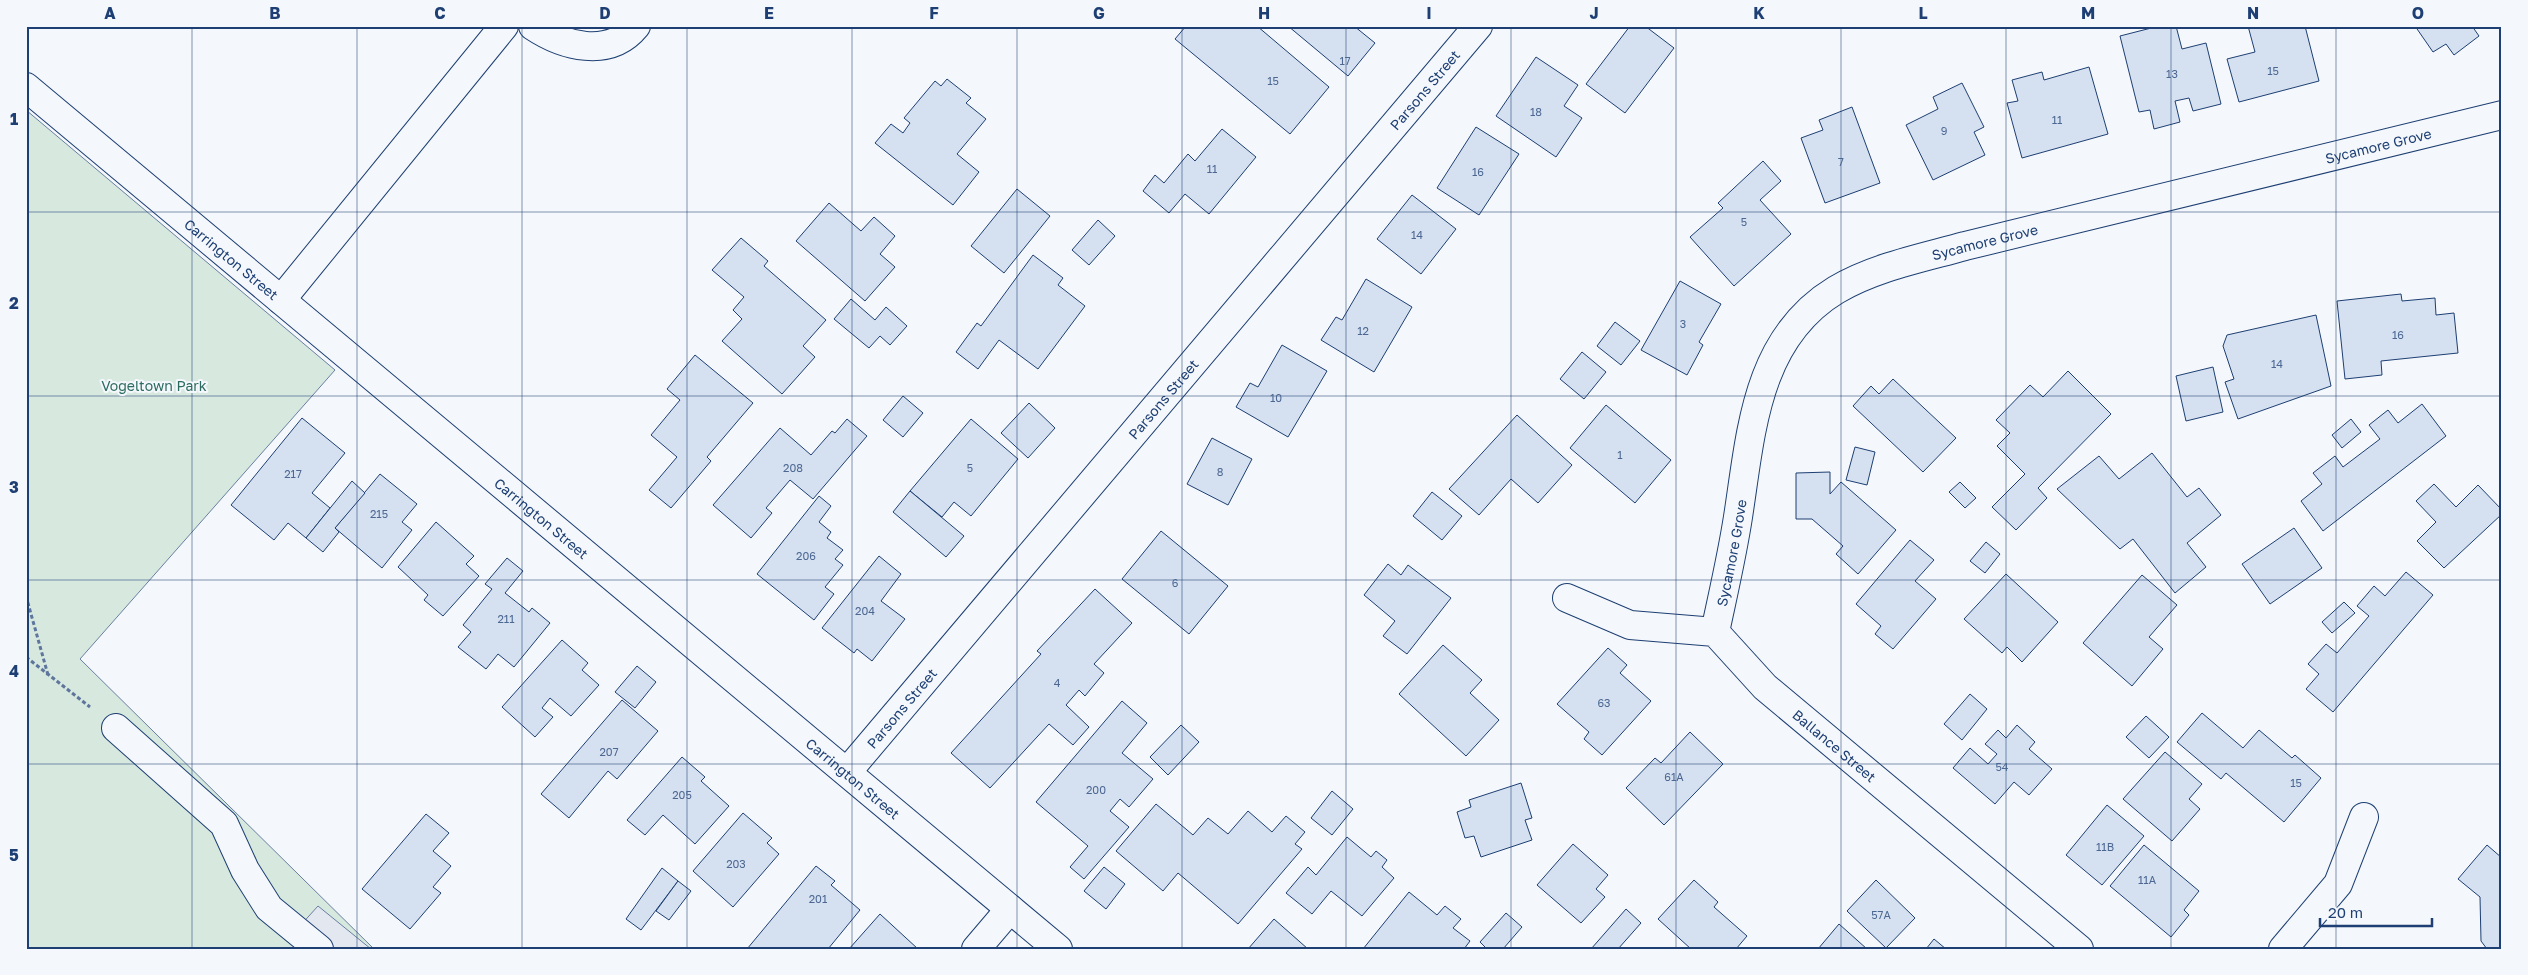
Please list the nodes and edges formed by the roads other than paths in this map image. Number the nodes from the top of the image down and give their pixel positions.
1 (504, 26) edge
2 (533, 26) edge
3 (636, 26) edge
4 (1478, 26) edge
5 (26, 86) edge
6 (2502, 115) edge
7 (281, 300) junction
8 (1567, 598) dead end
9 (1715, 632) junction
10 (116, 728) road end
11 (847, 772) junction
12 (2364, 817) dead end
13 (1010, 908) junction
14 (319, 949) edge
15 (976, 949) edge
16 (1058, 949) edge
17 (2079, 949) edge
18 (2283, 949) edge

1 - 7 street
2 - 3 street
4 - 11 street, Parsons Street
5 - 7 street, Carrington Street
6 - 9 street, Sycamore Grove
7 - 11 street, Carrington Street
8 - 9 street
9 - 17 street, Ballance Street
10 - 14 street
11 - 13 street, Carrington Street
12 - 18 street
13 - 15 street
13 - 16 street, Carrington Street

